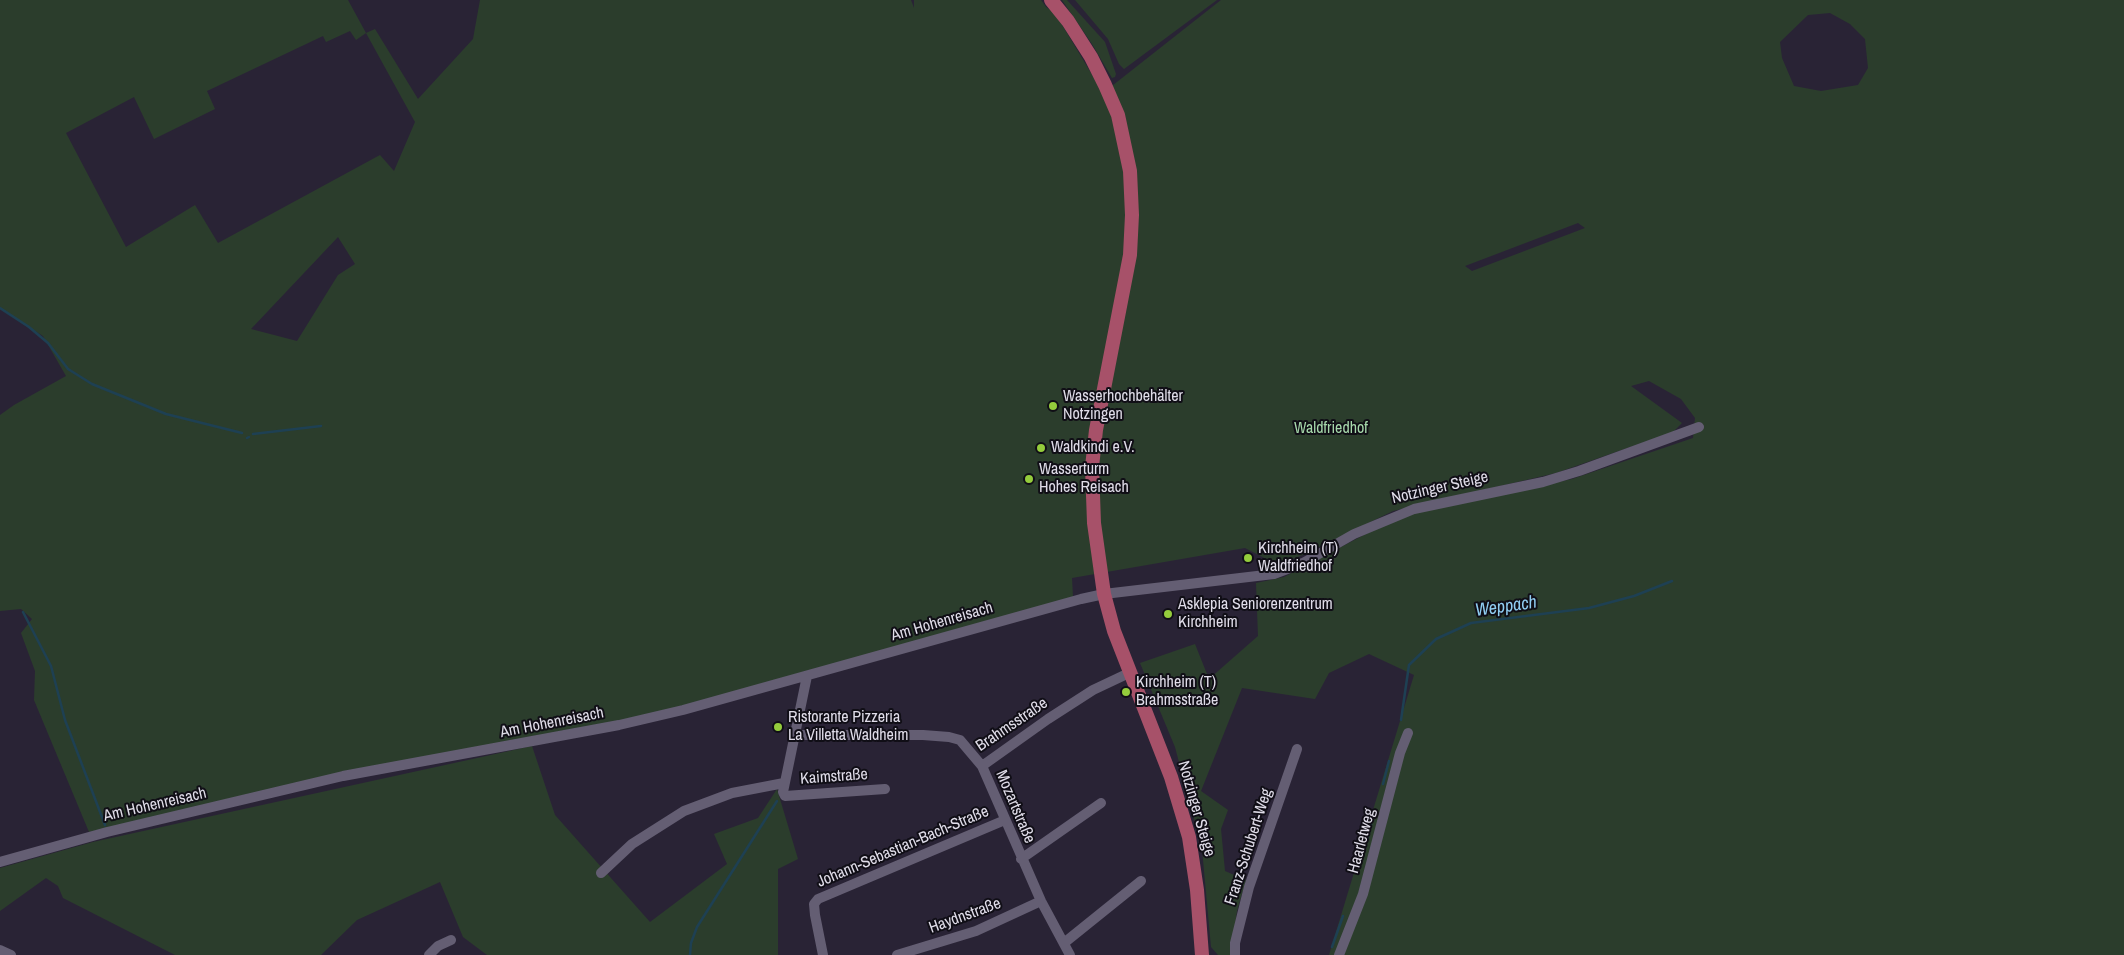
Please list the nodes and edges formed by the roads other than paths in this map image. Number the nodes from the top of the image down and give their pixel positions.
1 (1051, 0) edge
2 (1698, 427) dead end
3 (1104, 594) junction
4 (1129, 673) junction
5 (807, 676) junction
6 (1408, 733) dead end
7 (794, 735) junction
8 (1297, 750) dead end
9 (982, 766) junction
10 (784, 782) junction
11 (885, 789) dead end
12 (1101, 803) dead end
13 (1005, 820) junction
14 (1021, 859) junction
15 (0, 862) edge
16 (602, 873) dead end
17 (1141, 881) dead end
18 (1040, 901) junction
19 (451, 940) dead end
20 (1064, 943) junction
21 (0, 950) edge
22 (11, 955) edge
23 (429, 955) edge
24 (823, 955) edge
25 (898, 955) edge
26 (1070, 955) edge
27 (1202, 955) edge
28 (1235, 955) edge
29 (1339, 955) edge

1 - 3 main road, Notzinger Steige
2 - 3 street, Notzinger Steige
3 - 4 main road, Notzinger Steige
3 - 5 street, Am Hohenreisach
4 - 9 street, Brahmsstraße
4 - 27 main road, Notzinger Steige
5 - 7 street
5 - 15 street, Am Hohenreisach
6 - 29 street, Haarletweg
7 - 9 street, Brahmsstraße
7 - 10 street
8 - 28 street, Franz-Schubert-Weg
9 - 13 street, Mozartstraße
10 - 11 street, Kaimstraße
10 - 16 street
12 - 14 street, Mozartstraße
13 - 14 street, Mozartstraße
13 - 24 street, Johann-Sebastian-Bach-Straße
14 - 18 street, Mozartstraße
17 - 20 street
18 - 20 street, Mozartstraße
18 - 25 street, Haydnstraße
19 - 23 street
20 - 26 street, Mozartstraße
21 - 22 street

